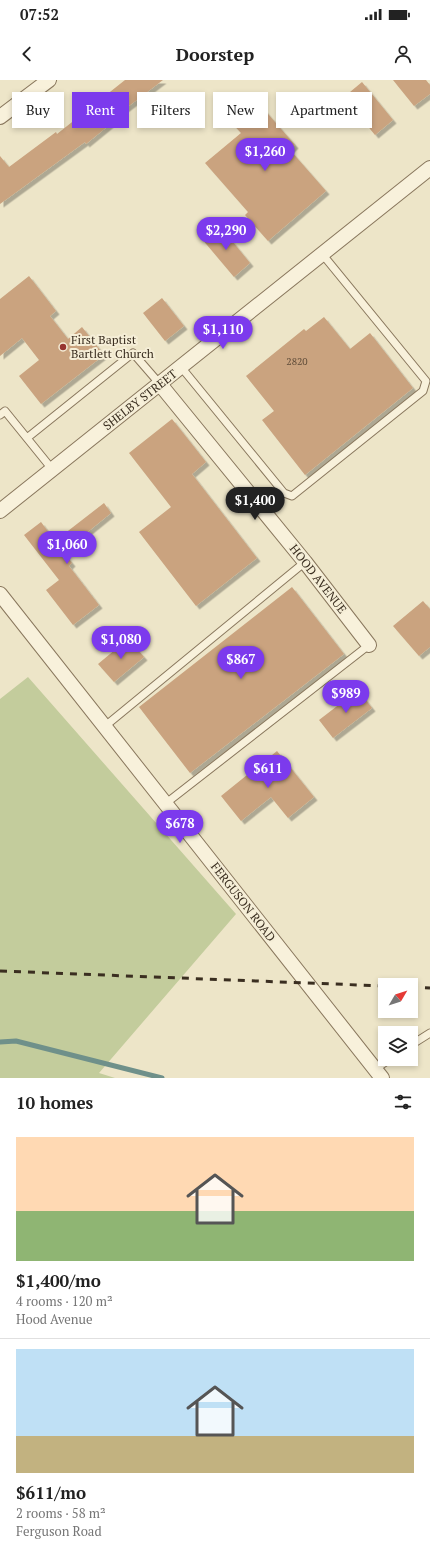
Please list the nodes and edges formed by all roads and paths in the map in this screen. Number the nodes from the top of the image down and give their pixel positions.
1 (49, 80) edge
2 (0, 117) edge
3 (430, 168) edge
4 (323, 255) junction
5 (181, 367) junction
6 (160, 383) junction
7 (0, 415) edge
8 (27, 438) junction
9 (52, 470) junction
10 (0, 511) edge
11 (305, 562) junction
12 (0, 594) edge
13 (369, 645) joint
14 (104, 727) junction
15 (165, 804) junction
16 (430, 1032) edge
17 (418, 1040) edge
18 (384, 1066) edge
19 (378, 1074) edge

1 - 2 street
3 - 4 street, SHELBY STREET
4 - 5 street, SHELBY STREET
4 - 5 lane
5 - 6 street, SHELBY STREET
6 - 8 lane
6 - 9 street, SHELBY STREET
6 - 11 street, HOOD AVENUE
7 - 8 lane
8 - 9 lane
9 - 10 street, SHELBY STREET
11 - 13 street, HOOD AVENUE
11 - 14 lane
12 - 14 street, FERGUSON ROAD
13 - 15 lane
14 - 15 street, FERGUSON ROAD
15 - 19 street, FERGUSON ROAD
16 - 17 lane
18 - 19 lane

